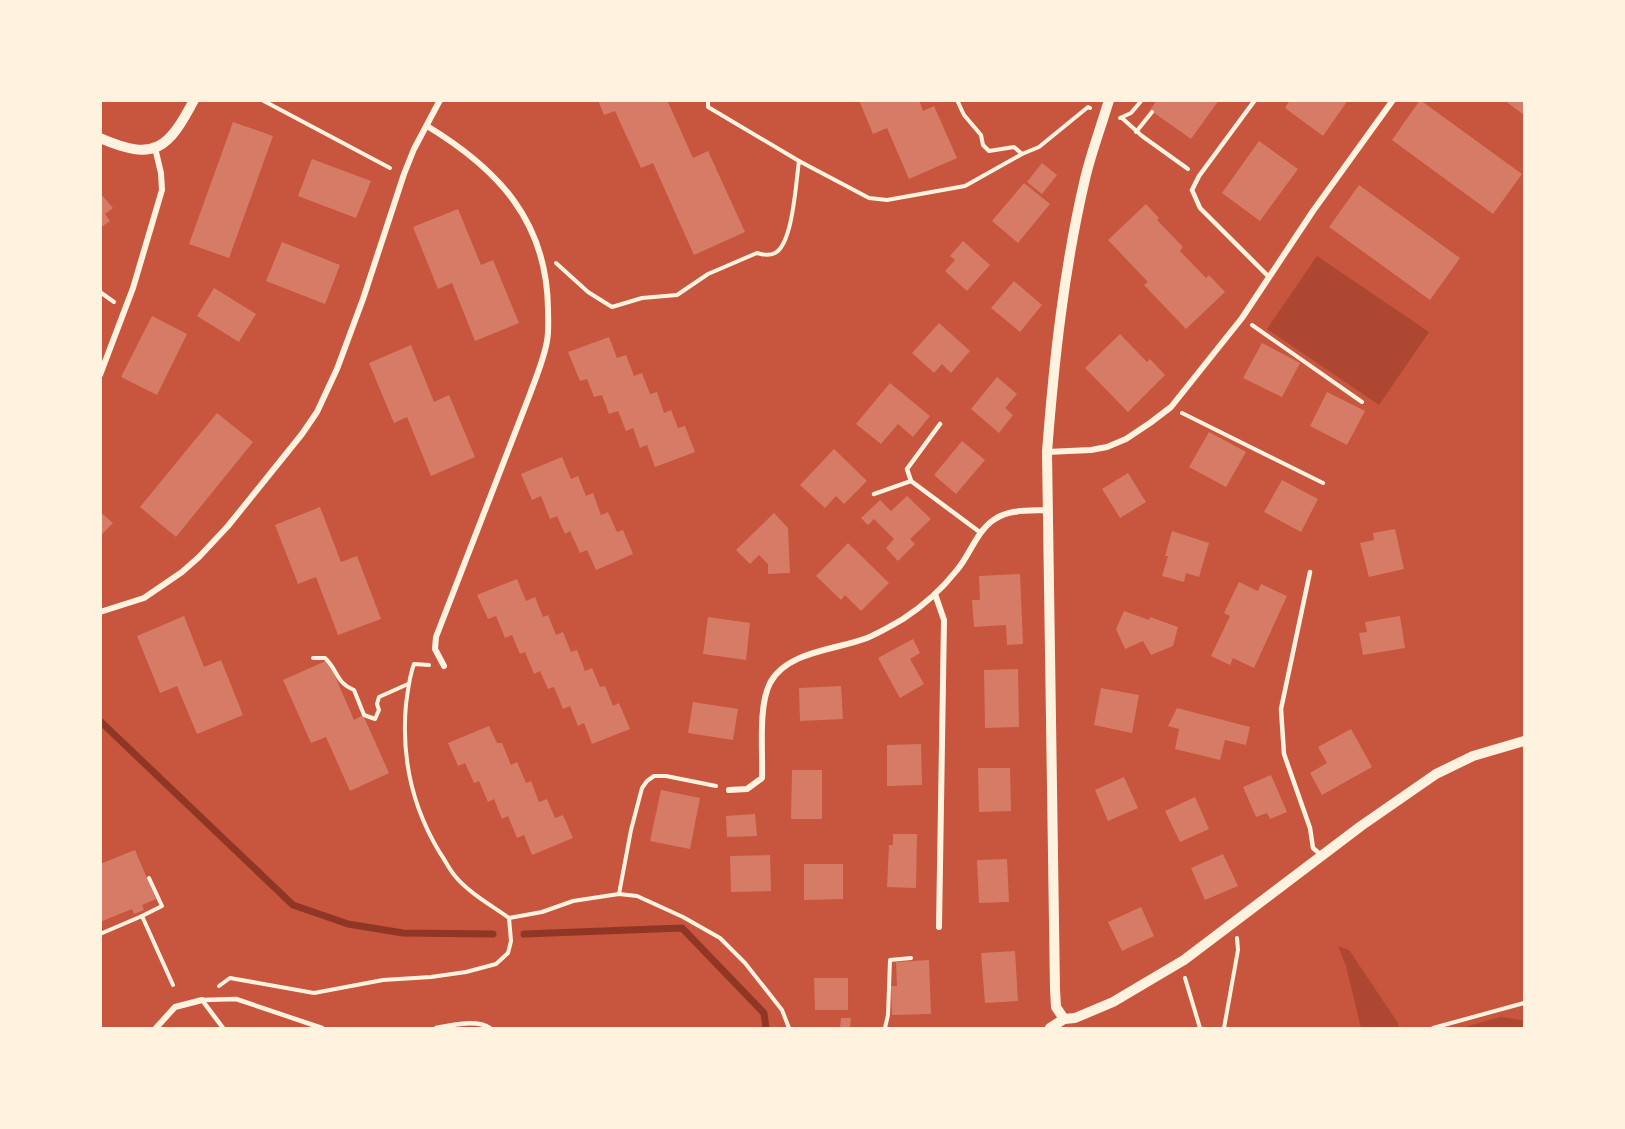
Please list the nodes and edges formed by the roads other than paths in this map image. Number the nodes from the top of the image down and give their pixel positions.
1 (194, 100) edge
2 (440, 100) edge
3 (1109, 100) edge
4 (1255, 100) edge
5 (1393, 100) edge
6 (427, 126) junction
7 (100, 138) edge
8 (155, 148) junction
9 (1269, 277) junction
10 (100, 375) edge
11 (940, 424) dead end
12 (1047, 452) junction
13 (911, 481) junction
14 (874, 494) dead end
15 (1048, 510) junction
16 (981, 533) junction
17 (1310, 572) dead end
18 (935, 594) junction
19 (100, 612) edge
20 (444, 666) road end
21 (1524, 741) edge
22 (729, 790) road end
23 (1322, 856) junction
24 (939, 927) dead end
25 (202, 1000) junction
26 (1064, 1019) junction
27 (156, 1029) edge
28 (223, 1029) edge
29 (322, 1029) edge
30 (436, 1029) edge
31 (490, 1029) edge
32 (1050, 1029) edge

1 - 8 street
2 - 6 street
3 - 12 street
4 - 9 lane
5 - 9 street
6 - 19 street
6 - 20 street
7 - 8 street
8 - 10 street
9 - 12 street
11 - 13 lane
12 - 15 street
13 - 14 lane
13 - 16 lane
15 - 16 street
15 - 26 street
16 - 18 street
17 - 23 lane
18 - 22 street
18 - 24 street
21 - 23 street
23 - 26 street
25 - 27 street
25 - 28 lane
25 - 29 lane
26 - 32 street
30 - 31 lane

